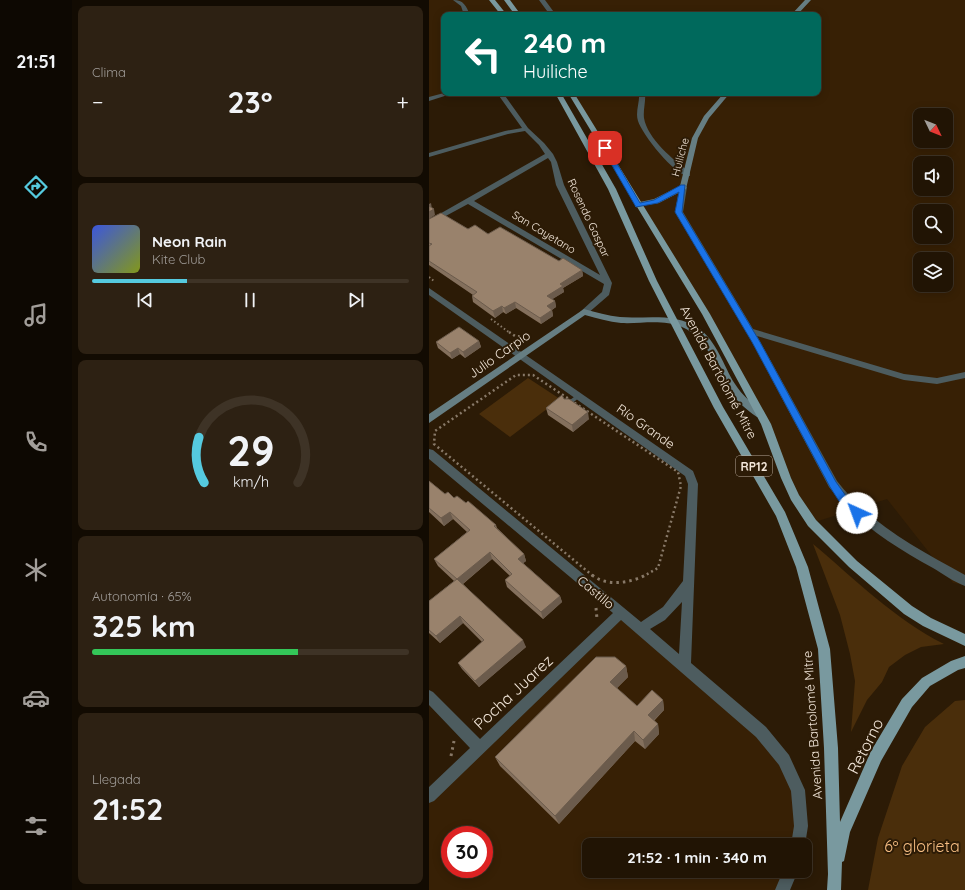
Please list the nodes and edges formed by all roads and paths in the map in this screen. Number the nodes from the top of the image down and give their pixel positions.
1 (467, 0) edge
2 (492, 0) edge
3 (507, 0) edge
4 (542, 0) edge
5 (808, 0) edge
6 (458, 1) edge
7 (465, 12) edge
8 (502, 12) edge
9 (516, 12) edge
10 (551, 12) edge
11 (797, 12) edge
12 (441, 96) edge
13 (503, 96) edge
14 (560, 96) edge
15 (573, 96) edge
16 (642, 96) edge
17 (724, 96) edge
18 (429, 99) edge
19 (526, 129) junction
20 (550, 154) junction
21 (429, 156) edge
22 (687, 174) junction
23 (683, 187) junction
24 (469, 201) junction
25 (638, 205) junction
26 (429, 223) edge
27 (429, 277) edge
28 (435, 282) dead end
29 (608, 283) junction
30 (429, 291) edge
31 (584, 312) junction
32 (486, 316) dead end
33 (673, 320) junction
34 (750, 331) junction
35 (532, 337) dead end
36 (521, 355) junction
37 (965, 376) edge
38 (573, 400) junction
39 (761, 414) junction
40 (429, 419) edge
41 (429, 453) edge
42 (965, 581) edge
43 (688, 584) junction
44 (596, 606) dead end
45 (621, 613) junction
46 (597, 622) dead end
47 (639, 628) junction
48 (965, 640) edge
49 (965, 662) edge
50 (685, 666) junction
51 (429, 696) edge
52 (470, 720) dead end
53 (491, 722) dead end
54 (449, 736) dead end
55 (479, 747) junction
56 (450, 759) dead end
57 (429, 796) edge
58 (799, 838) edge
59 (835, 874) junction
60 (788, 878) edge
61 (782, 890) edge
62 (833, 890) edge

1 - 6 street
2 - 8 main road
3 - 9 main road
4 - 10 street
5 - 11 street
6 - 7 street
12 - 18 street
13 - 19 street, Rosendo Gaspar
14 - 33 main road, Avenida Bartolomé Mitre / RP12
15 - 25 main road, Avenida Bartolomé Mitre / RP12
16 - 22 street
17 - 22 street, Huiliche
19 - 20 street, Rosendo Gaspar
19 - 21 street
20 - 24 street
20 - 29 street, Rosendo Gaspar
22 - 23 street, Huiliche
23 - 25 street, Huiliche
23 - 34 street
24 - 26 street
24 - 29 street, San Cayetano
25 - 39 main road, Avenida Bartolomé Mitre / RP12
27 - 28 path
29 - 31 street
30 - 36 street, Río Grande
31 - 33 street
31 - 36 street, Julio Carpio
32 - 35 path
33 - 39 street
33 - 59 main road, Avenida Bartolomé Mitre / RP12
34 - 37 street
34 - 42 street
36 - 38 street, Río Grande
36 - 40 street, Julio Carpio
38 - 38 path
38 - 43 street, Río Grande
39 - 48 main road, Avenida Bartolomé Mitre / RP12
41 - 45 street, Castillo
43 - 47 street
43 - 50 street, Río Grande
44 - 46 path
45 - 47 street, Castillo
45 - 55 street, Pocha Juarez
47 - 50 street, Castillo
49 - 59 main road, Retorno / RP12
50 - 58 street, Castillo
51 - 55 street
52 - 53 path
54 - 56 path
55 - 57 street, Pocha Juarez
59 - 62 main road, Avenida Bartolomé Mitre / RP12
60 - 61 street

